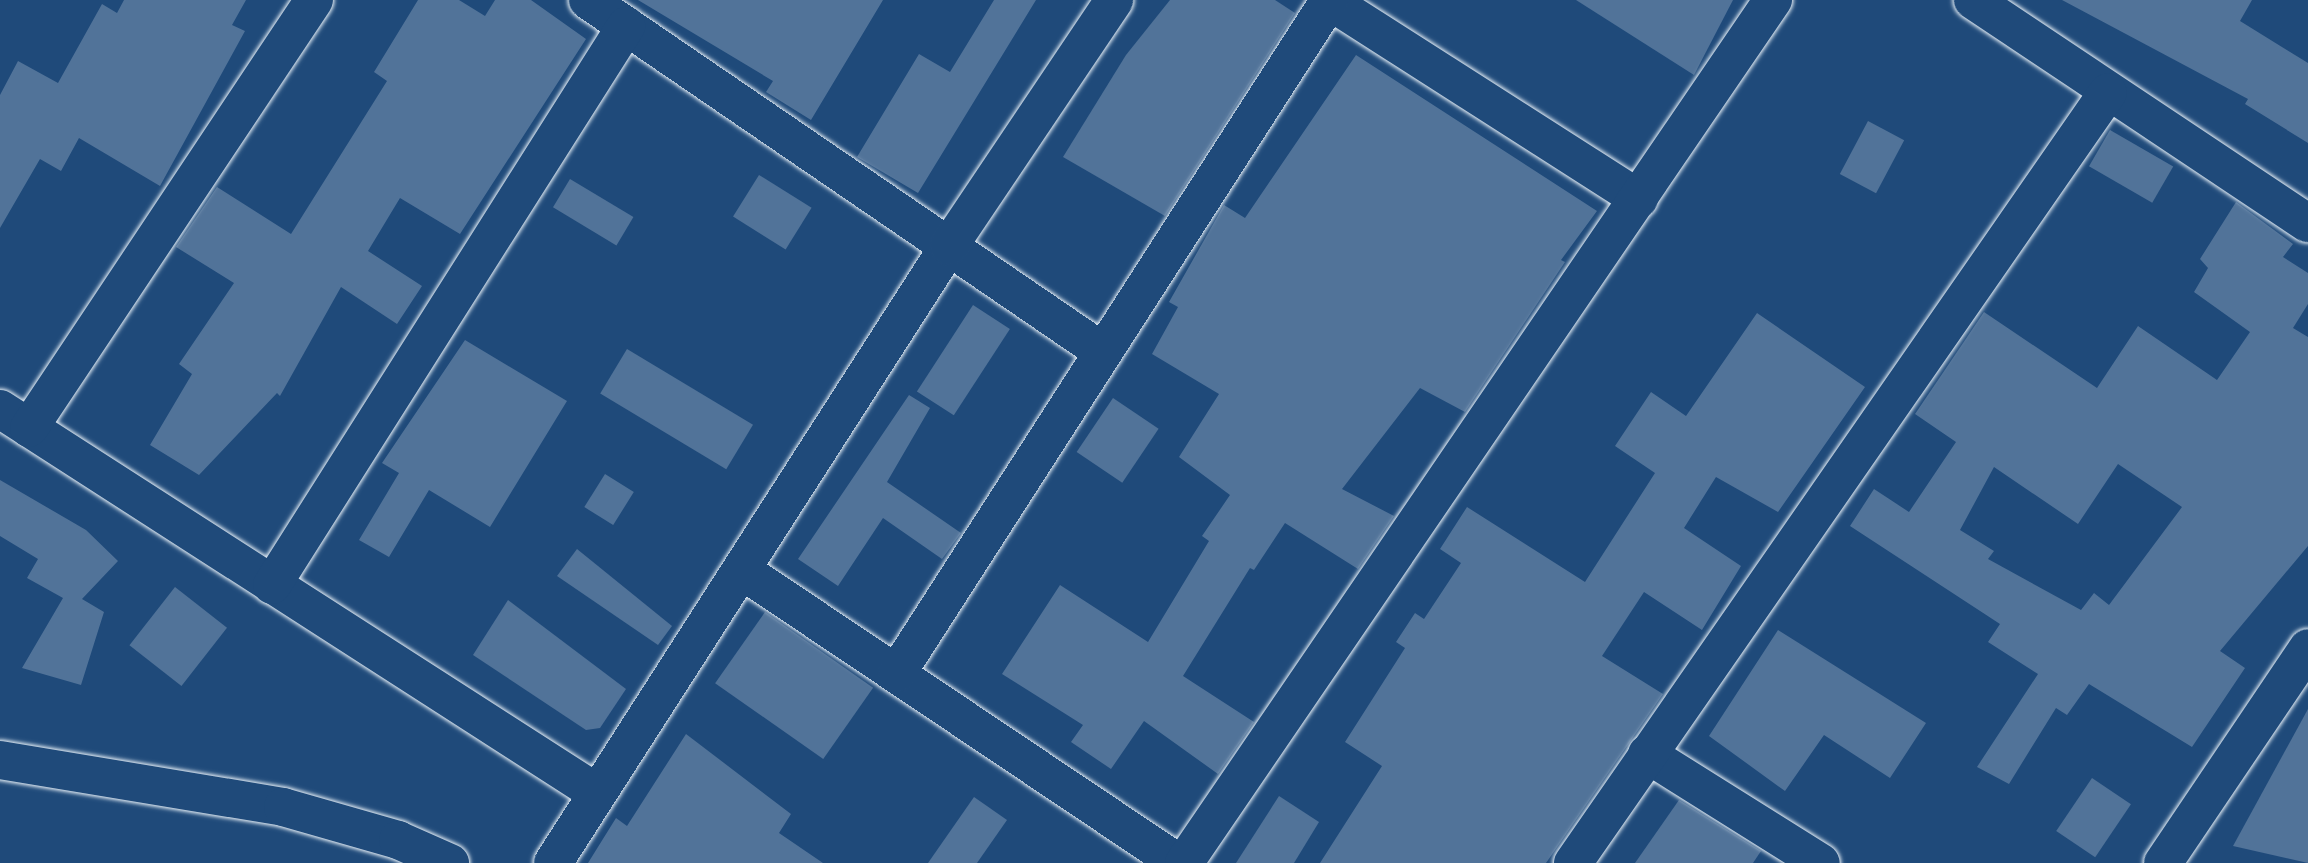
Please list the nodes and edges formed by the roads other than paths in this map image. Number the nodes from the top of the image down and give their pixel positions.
1 (314, 0) edge
2 (587, 0) edge
3 (1114, 0) edge
4 (1328, 0) edge
5 (1773, 0) edge
6 (1973, 0) edge
7 (626, 26) junction
8 (2108, 92) junction
9 (1639, 199) junction
10 (2308, 223) edge
11 (949, 246) junction
12 (1103, 352) junction
13 (14, 419) edge
14 (743, 571) junction
15 (272, 585) junction
16 (2308, 648) edge
17 (897, 673) junction
18 (1647, 754) junction
19 (0, 760) edge
20 (597, 793) junction
21 (450, 863) edge
22 (553, 863) edge
23 (1178, 863) edge
24 (1184, 863) edge
25 (1573, 863) edge
26 (1821, 863) edge
27 (2163, 863) edge

1 - 13 street
2 - 7 street
3 - 11 street
4 - 9 street
4 - 12 street
5 - 9 street
6 - 8 street
7 - 11 street
7 - 15 street
8 - 10 street
8 - 18 street
9 - 24 street
11 - 12 street
11 - 14 street
12 - 17 street
13 - 15 street
14 - 17 street
14 - 20 street
15 - 20 street
16 - 27 street
17 - 23 street
18 - 25 street
18 - 26 street
19 - 21 street
20 - 22 street

